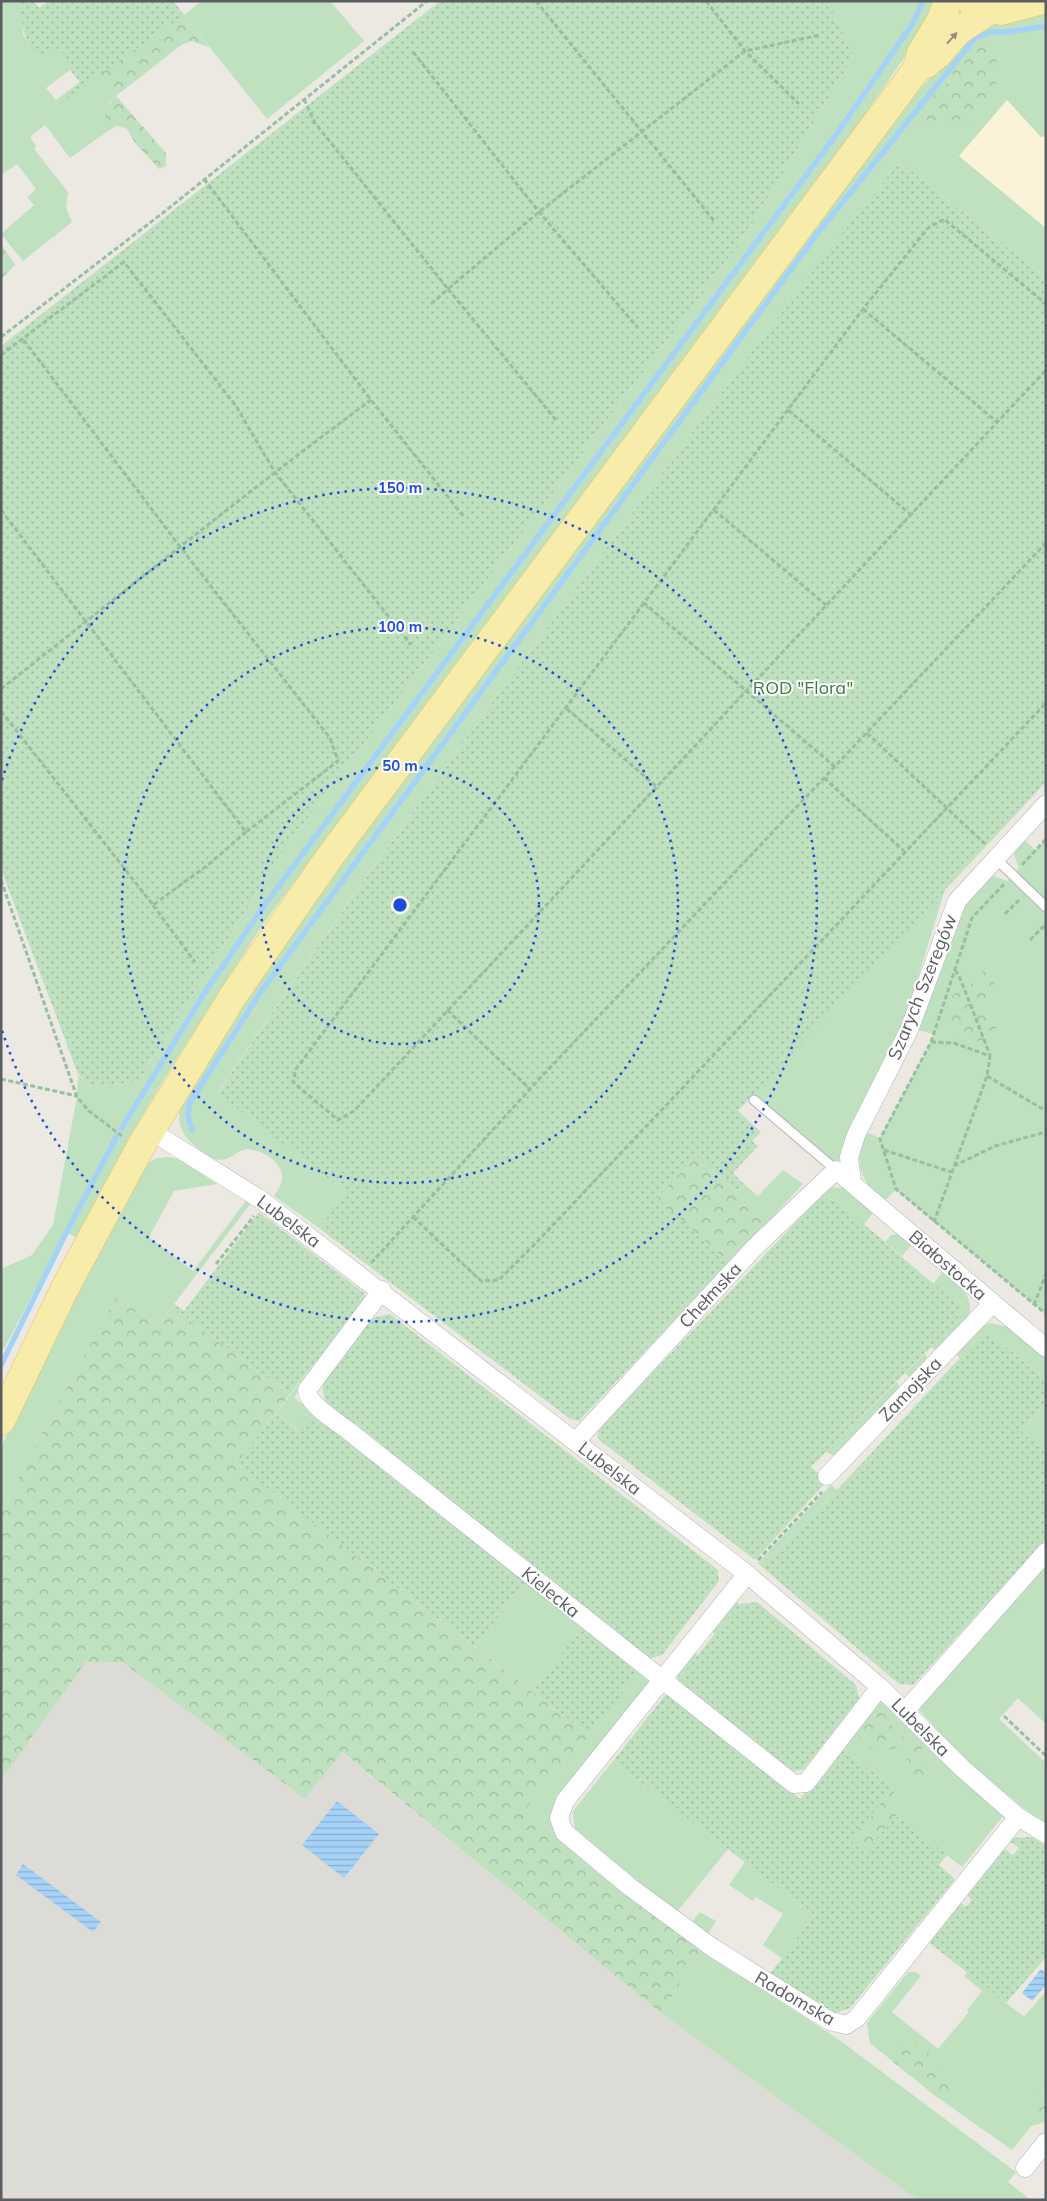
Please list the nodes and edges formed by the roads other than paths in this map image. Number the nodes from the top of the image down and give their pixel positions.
1 (948, 1) edge
2 (1039, 1) edge
3 (978, 6) edge
4 (916, 70) junction
5 (1046, 804) edge
6 (996, 857) junction
7 (1046, 906) edge
8 (754, 1100) dead end
9 (146, 1139) junction
10 (836, 1170) junction
11 (852, 1181) junction
12 (382, 1290) junction
13 (993, 1303) junction
14 (1046, 1348) edge
15 (1, 1421) edge
16 (576, 1441) junction
17 (827, 1476) road end
18 (1046, 1552) edge
19 (750, 1569) junction
20 (661, 1680) junction
21 (880, 1688) junction
22 (905, 1711) junction
23 (1018, 1817) junction
24 (1046, 1834) edge
25 (1046, 2142) edge
26 (1024, 2168) dead end

1 - 4 main road
2 - 3 main road
4 -> 3 main road
4 - 9 main road
5 - 6 street, Szarych Szeregów
6 - 7 lane
6 - 11 street, Szarych Szeregów
8 - 10 lane
9 - 12 street, Lubelska
9 - 15 main road
10 - 11 street
10 - 16 street, Chełmska
11 - 13 street, Białostocka
12 - 16 street, Lubelska
12 - 20 street, Kielecka
13 - 14 street, Białostocka
13 - 17 street, Zamojska
16 - 19 street, Lubelska
18 - 22 street
19 - 20 street
19 - 21 street, Lubelska
20 - 21 street, Kielecka
20 - 23 street, Radomska
21 - 22 street, Lubelska
22 - 23 street, Lubelska
23 - 24 street, Lubelska
25 - 26 street

